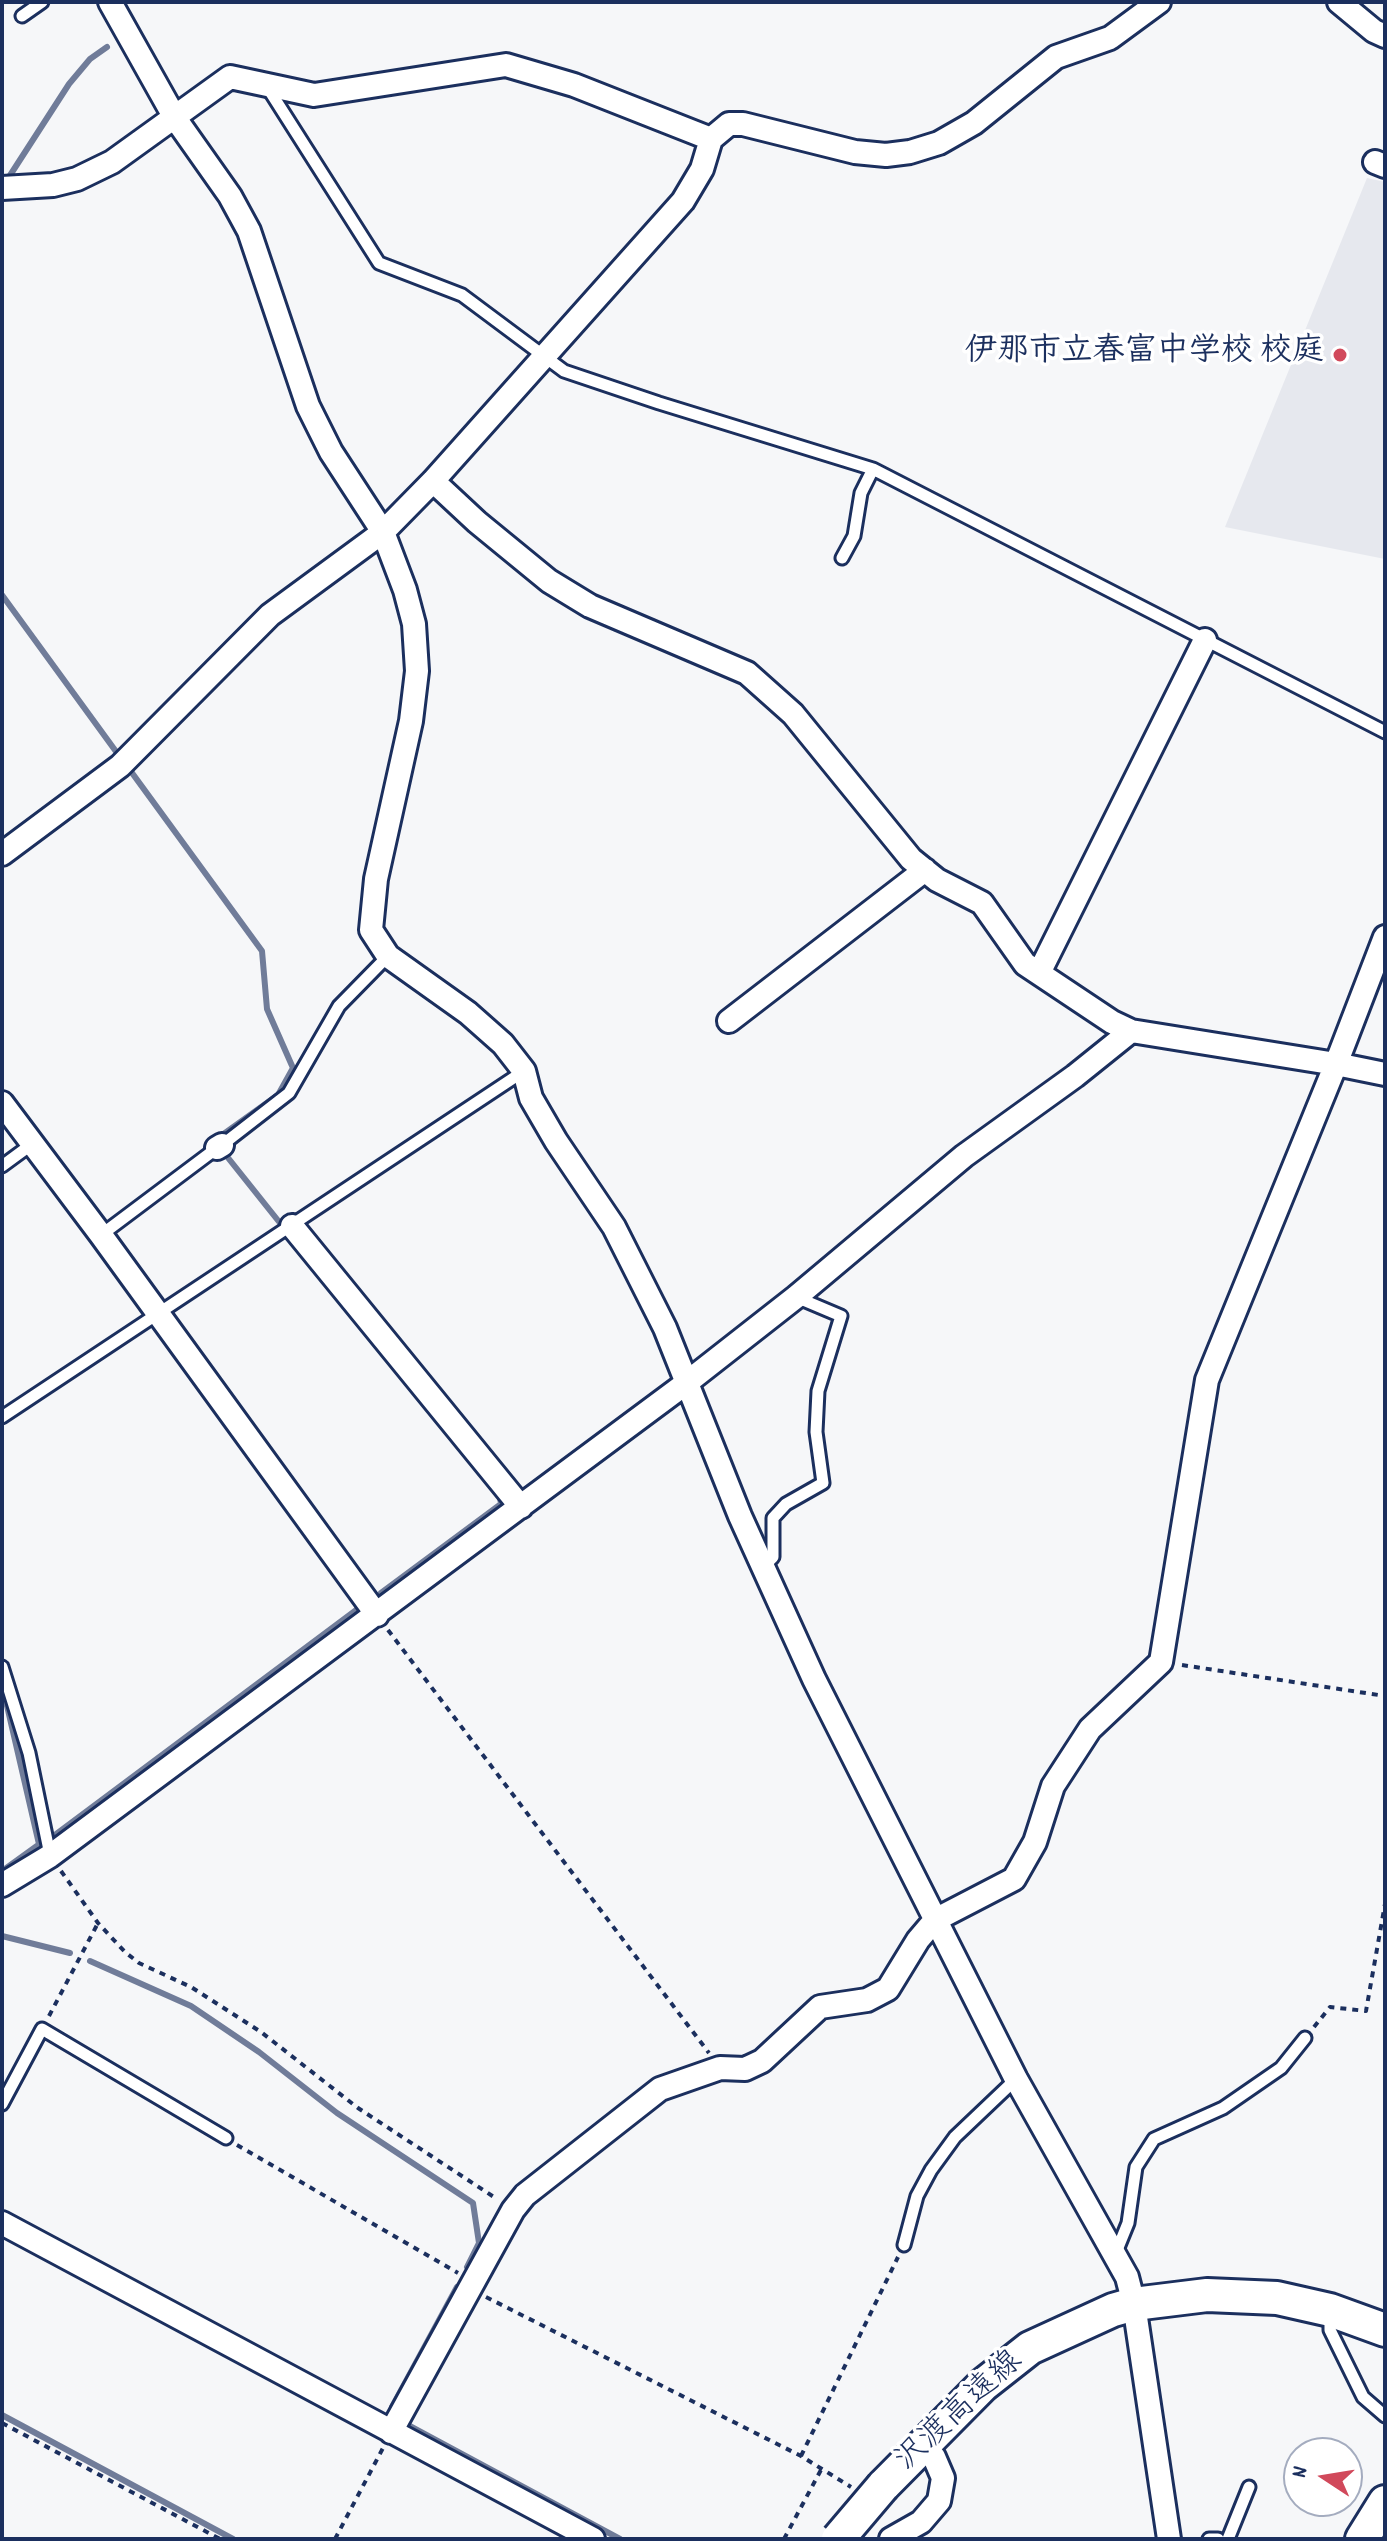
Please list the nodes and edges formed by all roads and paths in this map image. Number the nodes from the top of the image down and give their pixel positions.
1 (42, 2) edge
2 (110, 2) edge
3 (1159, 2) edge
4 (1339, 2) edge
5 (22, 16) dead end
6 (1385, 36) edge
7 (266, 85) junction
8 (175, 118) junction
9 (711, 139) junction
10 (2, 188) edge
11 (544, 358) junction
12 (873, 469) junction
13 (433, 481) junction
14 (383, 532) junction
15 (842, 558) dead end
16 (1205, 640) junction
17 (1385, 732) edge
18 (2, 854) edge
19 (925, 870) junction
20 (1385, 937) edge
21 (388, 956) junction
22 (1039, 973) junction
23 (729, 1021) dead end
24 (1131, 1031) junction
25 (1336, 1064) junction
26 (524, 1071) junction
27 (1385, 1074) edge
28 (2, 1103) edge
29 (32, 1144) junction
30 (2, 1166) edge
31 (292, 1226) junction
32 (101, 1235) junction
33 (796, 1297) junction
34 (160, 1315) junction
35 (685, 1384) junction
36 (2, 1417) edge
37 (521, 1507) junction
38 (763, 1567) junction
39 (377, 1615) junction
40 (1161, 1662) junction
41 (2, 1667) edge
42 (1385, 1696) edge
43 (50, 1856) junction
44 (2, 1885) edge
45 (1385, 1904) edge
46 (935, 1920) junction
47 (98, 1923) junction
48 (42, 2029) junction
49 (1305, 2038) joint
50 (720, 2068) junction
51 (1016, 2079) junction
52 (2, 2104) edge
53 (226, 2138) joint
54 (513, 2210) junction
55 (2, 2223) edge
56 (904, 2245) joint
57 (1115, 2255) junction
58 (472, 2286) junction
59 (1134, 2304) junction
60 (1330, 2310) junction
61 (1385, 2330) edge
62 (1385, 2416) edge
63 (2, 2423) edge
64 (391, 2432) junction
65 (923, 2444) junction
66 (801, 2456) junction
67 (822, 2468) junction
68 (1249, 2487) dead end
69 (870, 2488) junction
70 (1385, 2502) edge
71 (220, 2539) edge
72 (335, 2539) edge
73 (593, 2539) edge
74 (784, 2539) edge
75 (838, 2539) edge
76 (891, 2539) edge
77 (1169, 2539) edge
78 (1209, 2539) edge
79 (1218, 2539) edge
80 (1228, 2539) edge
81 (1362, 2539) edge

1 - 5 lane
2 - 8 street
3 - 9 street
4 - 6 street
7 - 8 street
7 - 9 street
7 - 11 lane
8 - 10 street
8 - 14 street
9 - 11 street
11 - 12 lane
11 - 13 street
12 - 15 lane
12 - 16 lane
13 - 14 street
13 - 19 street
14 - 18 street
14 - 21 street
16 - 17 lane
16 - 22 street
19 - 22 street
19 - 23 street
20 - 25 street
21 - 26 street
21 - 32 lane
22 - 24 street
24 - 25 street
24 - 33 street
25 - 27 street
25 - 40 street
26 - 31 lane
26 - 35 street
28 - 29 street
29 - 30 lane
29 - 32 street
31 - 34 lane
31 - 37 street
32 - 34 street
33 - 35 street
33 - 38 lane
34 - 36 lane
34 - 39 street
35 - 37 street
35 - 38 street
37 - 39 street
38 - 46 street
39 - 43 street
39 - 50 path
40 - 42 path
40 - 46 street
41 - 43 lane
43 - 44 street
43 - 47 path
45 - 49 path
46 - 50 street
46 - 51 street
47 - 48 path
47 - 54 path
48 - 52 lane
48 - 53 lane
49 - 57 lane
50 - 54 street
51 - 56 lane
51 - 57 street
53 - 58 path
54 - 58 street
55 - 64 street
56 - 66 path
57 - 59 street
58 - 64 street
58 - 66 path
59 - 60 main road, 沢渡高遠線
59 - 65 main road, 沢渡高遠線
59 - 77 street
60 - 61 main road, 沢渡高遠線
60 - 62 lane
63 - 71 path
64 - 72 path
64 - 73 street
65 - 69 main road, 沢渡高遠線
65 - 76 street
66 - 67 path
67 - 69 path
67 - 74 path
68 - 80 lane
69 - 75 main road, 沢渡高遠線, bridge
70 - 81 main road
78 - 79 lane

